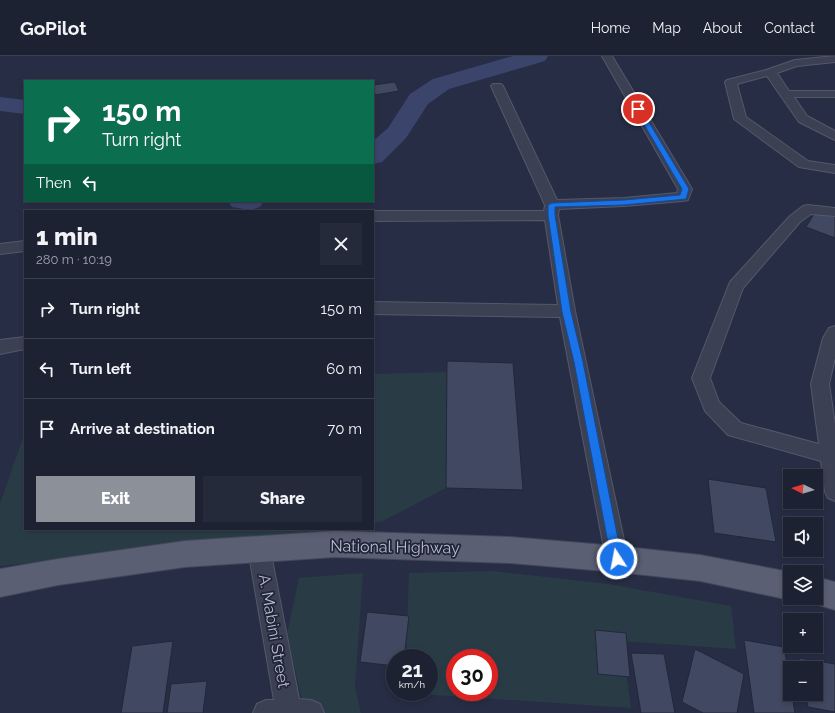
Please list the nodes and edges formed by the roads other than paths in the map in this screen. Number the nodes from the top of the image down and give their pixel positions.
1 (607, 56) edge
2 (835, 59) edge
3 (770, 72) junction
4 (497, 86) dead end
5 (787, 94) junction
6 (835, 94) edge
7 (835, 136) edge
8 (835, 169) edge
9 (551, 210) junction
10 (835, 212) edge
11 (374, 216) edge
12 (24, 246) edge
13 (0, 249) edge
14 (374, 308) edge
15 (567, 312) junction
16 (835, 332) edge
17 (24, 343) edge
18 (0, 347) edge
19 (828, 384) edge
20 (833, 457) edge
21 (835, 492) edge
22 (259, 550) junction
23 (617, 559) junction
24 (0, 583) edge
25 (783, 585) edge
26 (823, 593) edge
27 (835, 596) edge
28 (288, 712) edge

1 - 9 street
2 - 3 street
3 - 5 street
3 - 8 street
4 - 9 street
5 - 6 street
5 - 7 street
9 - 11 street
9 - 15 street
10 - 20 street
12 - 13 street
14 - 15 street
15 - 23 street
16 - 19 street
17 - 18 street
19 - 20 street
20 - 21 street
22 - 23 main road, National Highway
22 - 24 main road, National Highway
22 - 28 street, A. Mabini Street
23 - 25 main road, National Highway
26 - 27 main road

